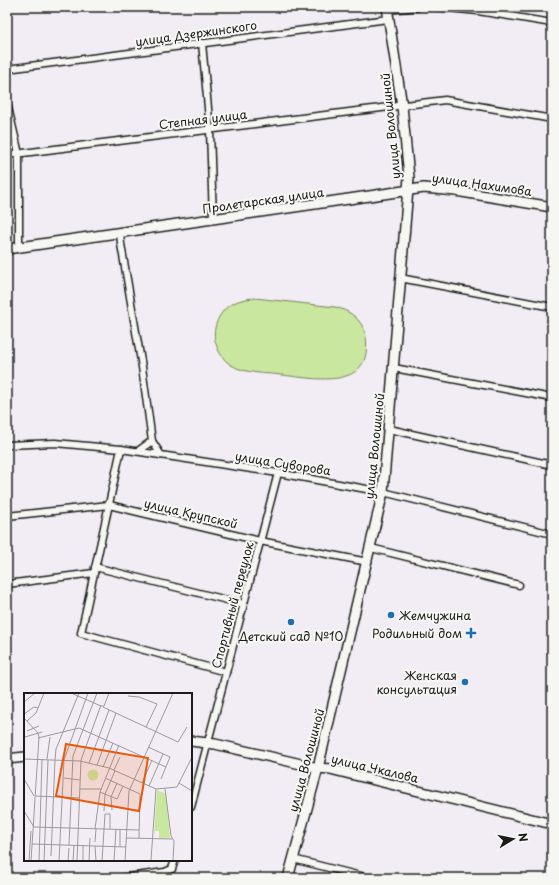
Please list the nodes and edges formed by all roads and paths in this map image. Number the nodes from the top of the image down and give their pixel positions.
1 (418, 7) edge
2 (438, 7) edge
3 (387, 12) edge
4 (552, 23) edge
5 (202, 43) junction
6 (7, 69) edge
7 (7, 103) edge
8 (402, 106) junction
9 (552, 119) edge
10 (210, 130) junction
11 (19, 154) junction
12 (7, 156) edge
13 (408, 190) junction
14 (552, 207) edge
15 (213, 219) junction
16 (120, 233) junction
17 (19, 247) junction
18 (7, 249) edge
19 (400, 278) junction
20 (552, 307) edge
21 (394, 368) junction
22 (552, 398) edge
23 (389, 429) junction
24 (152, 441) junction
25 (7, 445) edge
26 (121, 449) junction
27 (138, 451) junction
28 (162, 455) junction
29 (552, 465) edge
30 (278, 473) junction
31 (383, 492) junction
32 (109, 505) junction
33 (7, 516) edge
34 (552, 534) edge
35 (260, 541) junction
36 (371, 548) junction
37 (368, 562) junction
38 (94, 570) junction
39 (7, 584) edge
40 (519, 585) dead end
41 (243, 604) junction
42 (226, 672) junction
43 (192, 741) edge
44 (209, 743) junction
45 (24, 757) edge
46 (7, 759) edge
47 (318, 768) junction
48 (192, 803) edge
49 (552, 824) edge
50 (293, 859) junction
51 (175, 861) edge
52 (121, 878) edge
53 (288, 878) edge
54 (368, 878) edge

1 - 3 street, улица Дзержинского
2 - 4 street
3 - 5 street, улица Дзержинского
3 - 8 street, улица Волошиной
5 - 6 street, улица Дзержинского
5 - 10 street
7 - 11 street
8 - 9 street, Степная улица
8 - 10 street, Степная улица
8 - 13 street, улица Волошиной
10 - 11 street, Степная улица
10 - 15 street
11 - 12 street, Степная улица
11 - 17 street
13 - 14 street, улица Нахимова
13 - 15 street, Пролетарская улица
13 - 19 street, улица Волошиной
15 - 16 street, Пролетарская улица
16 - 17 street, Пролетарская улица
16 - 24 street
17 - 18 street, Пролетарская улица
19 - 20 street
19 - 21 street, улица Волошиной
21 - 22 street
21 - 23 street, улица Волошиной
23 - 29 street
23 - 31 street, улица Волошиной
24 - 27 street
24 - 28 street
25 - 26 street, улица Суворова
26 - 27 street, улица Суворова
26 - 32 street
27 - 28 street, улица Суворова
28 - 30 street, улица Суворова
30 - 31 street, улица Суворова
30 - 35 street, Спортивный переулок
31 - 34 street, улица Суворова
31 - 36 street, улица Волошиной
32 - 33 street, улица Крупской
32 - 35 street, улица Крупской
32 - 38 street
35 - 37 street, улица Крупской
35 - 41 street, Спортивный переулок
36 - 37 street, улица Волошиной
36 - 40 street
37 - 47 street, улица Волошиной
38 - 39 street
38 - 41 street
38 - 42 street
41 - 42 street, Спортивный переулок
42 - 44 street, Спортивный переулок
43 - 44 street, улица Чкалова
44 - 47 street, улица Чкалова
44 - 48 street, Спортивный переулок
45 - 46 street
47 - 49 street, улица Чкалова
47 - 50 street, улица Волошиной
50 - 53 street, улица Волошиной
50 - 54 street
51 - 52 street

